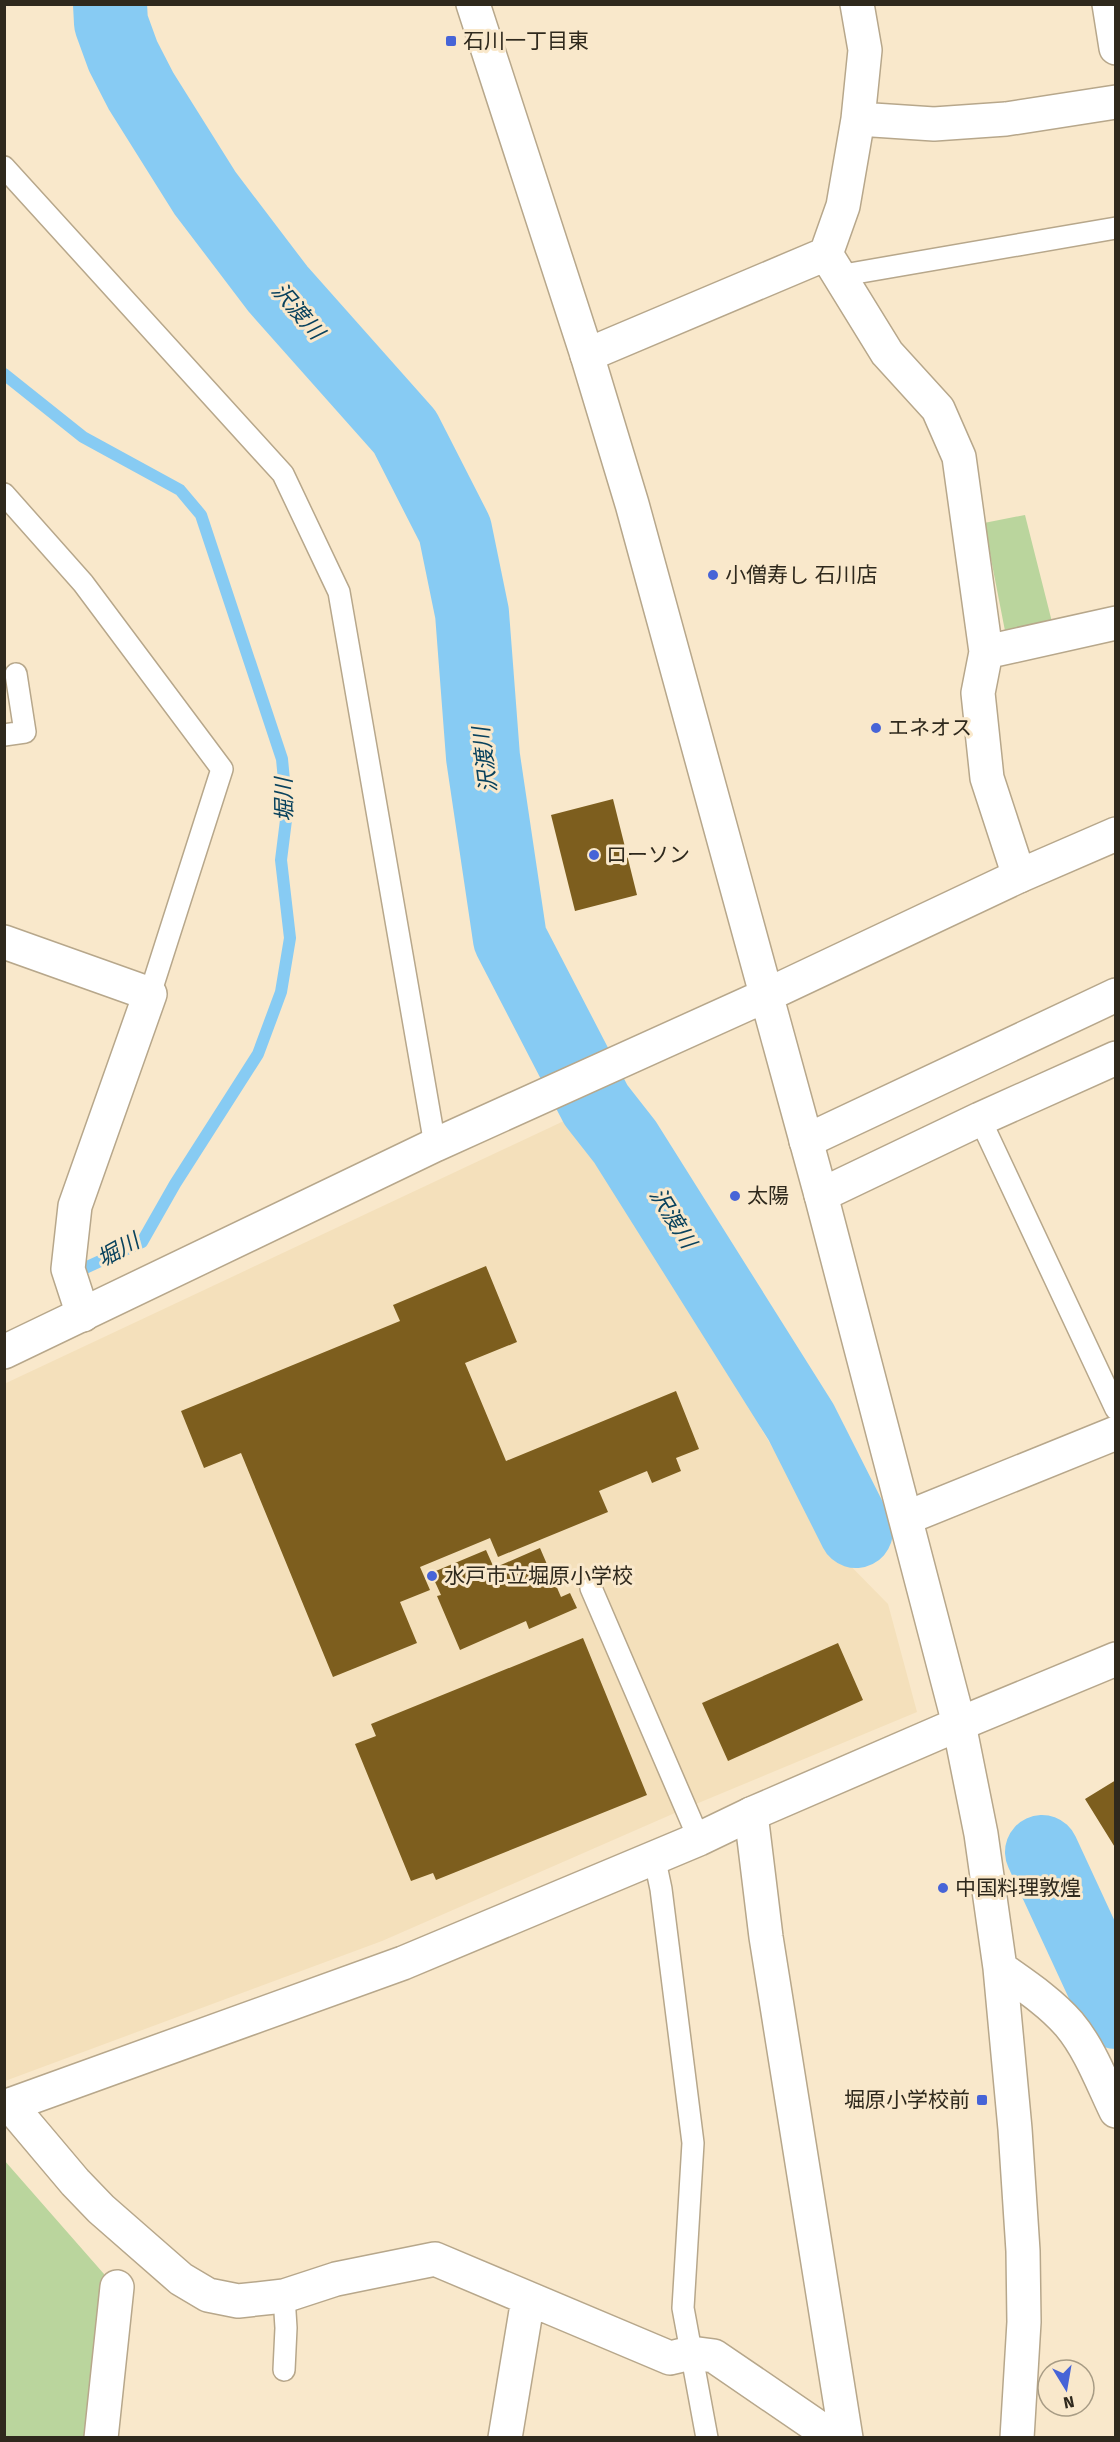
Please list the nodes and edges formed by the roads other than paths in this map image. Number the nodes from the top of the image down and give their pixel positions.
1 (473, 4) edge
2 (857, 4) edge
3 (1109, 4) edge
4 (1116, 48) edge
5 (1116, 102) edge
6 (858, 119) junction
7 (4, 166) edge
8 (1116, 228) edge
9 (832, 265) junction
10 (587, 355) junction
11 (4, 494) edge
12 (1116, 623) edge
13 (986, 652) junction
14 (16, 674) dead end
15 (4, 735) edge
16 (1113, 843) edge
17 (1019, 876) junction
18 (4, 942) edge
19 (150, 994) junction
20 (767, 995) junction
21 (1116, 995) edge
22 (1116, 1058) edge
23 (980, 1119) junction
24 (806, 1141) junction
25 (435, 1145) junction
26 (821, 1195) junction
27 (83, 1315) junction
28 (4, 1352) edge
29 (1116, 1410) edge
30 (1116, 1433) edge
31 (906, 1518) junction
32 (591, 1588) dead end
33 (1116, 1659) edge
34 (959, 1724) junction
35 (751, 1814) junction
36 (699, 1839) junction
37 (654, 1856) junction
38 (1000, 1968) junction
39 (7, 2106) edge
40 (1116, 2111) edge
41 (117, 2287) dead end
42 (284, 2296) junction
43 (528, 2299) junction
44 (691, 2352) junction
45 (284, 2370) dead end
46 (101, 2438) edge
47 (505, 2438) edge
48 (707, 2438) edge
49 (834, 2438) edge
50 (846, 2438) edge
51 (1017, 2438) edge

1 - 10 street
2 - 6 street
3 - 4 street
5 - 6 street
6 - 9 street
7 - 25 lane
8 - 9 lane
9 - 10 street
9 - 13 street
10 - 20 street
11 - 19 lane
12 - 13 street
13 - 17 street
14 - 15 lane
16 - 17 street
17 - 20 street
18 - 19 street
19 - 27 street
20 - 24 street
20 - 25 street
21 - 24 street
22 - 23 street
23 - 26 street
23 - 29 lane
24 - 26 street
25 - 27 street
26 - 31 street
27 - 28 street
30 - 31 street
31 - 34 street
32 - 36 lane
33 - 34 street
34 - 35 street
34 - 38 street
35 - 36 street
35 - 50 street
36 - 37 street
37 - 39 street
37 - 44 lane
38 - 40 street
38 - 51 street
39 - 42 street
41 - 46 street
42 - 43 street
42 - 45 lane
43 - 44 street
43 - 47 street
44 - 48 lane
44 - 49 street

